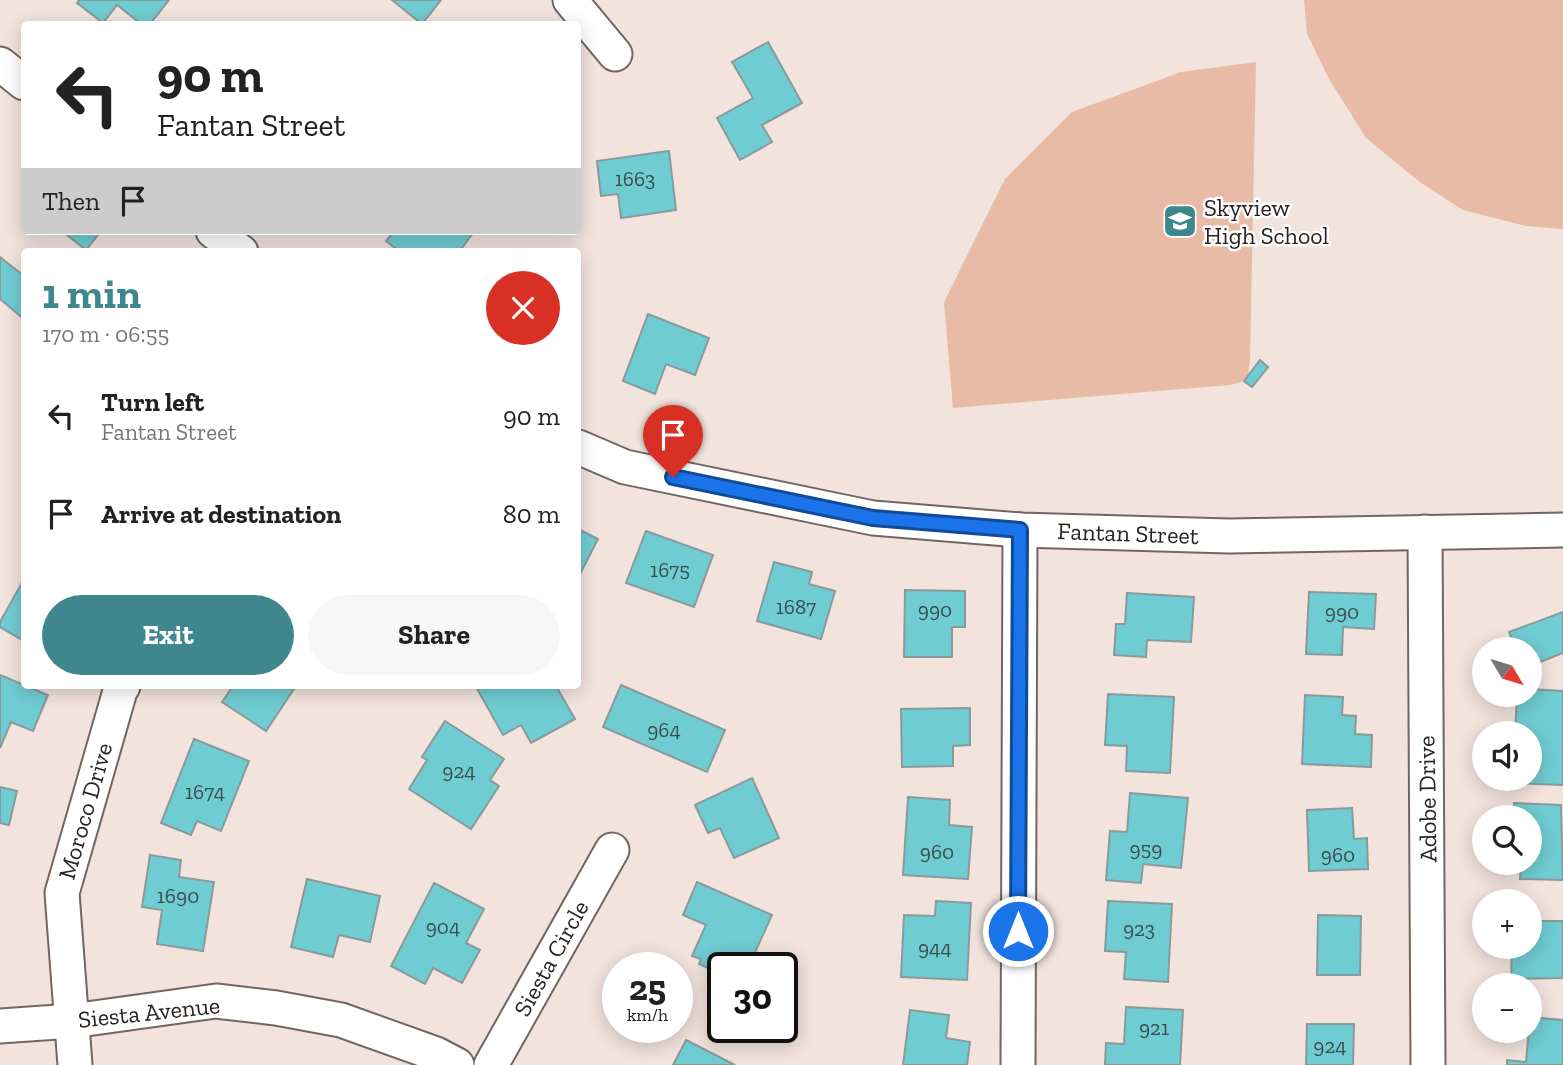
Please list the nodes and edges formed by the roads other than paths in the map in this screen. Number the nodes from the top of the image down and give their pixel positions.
1 (570, 0) edge
2 (615, 54) dead end
3 (0, 64) edge
4 (21, 81) edge
5 (218, 235) edge
6 (236, 248) edge
7 (581, 448) edge
8 (1020, 530) junction
9 (1563, 530) edge
10 (1425, 532) junction
11 (121, 689) edge
12 (612, 850) dead end
13 (72, 1021) junction
14 (0, 1026) edge
15 (75, 1065) edge
16 (457, 1065) edge
17 (491, 1065) edge
18 (1018, 1065) edge
19 (1428, 1065) edge

1 - 2 street
3 - 4 street
5 - 6 street
7 - 8 street, Fantan Street
8 - 10 street, Fantan Street
8 - 18 street
9 - 10 street, Fantan Street
10 - 19 street, Adobe Drive
11 - 13 street, Moroco Drive
12 - 17 street, Siesta Circle
13 - 14 street, Siesta Avenue
13 - 15 street, Moroco Drive
13 - 16 street, Siesta Avenue

